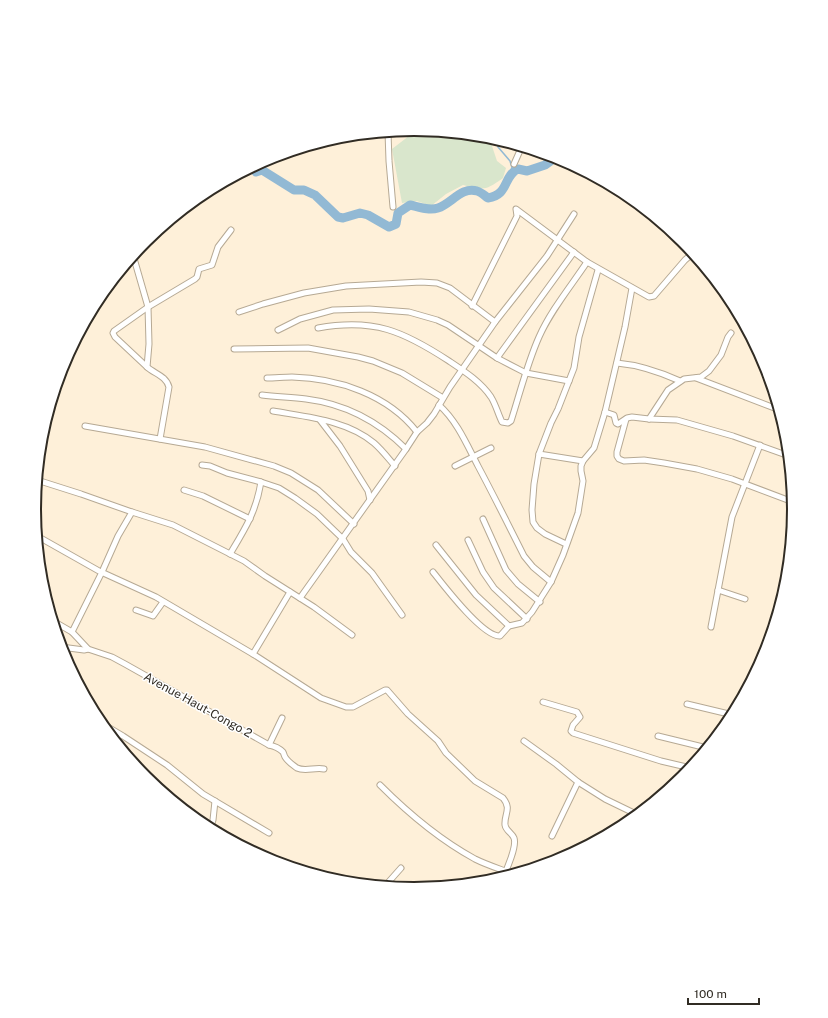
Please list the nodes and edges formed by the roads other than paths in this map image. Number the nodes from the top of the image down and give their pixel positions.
1 (389, 137) edge
2 (520, 152) edge
3 (514, 164) dead end
4 (393, 206) dead end
5 (574, 214) dead end
6 (231, 230) dead end
7 (558, 240) junction
8 (574, 252) junction
9 (689, 257) edge
10 (135, 262) edge
11 (587, 262) junction
12 (598, 270) junction
13 (632, 288) junction
14 (472, 306) junction
15 (148, 307) junction
16 (239, 312) dead end
17 (495, 322) junction
18 (318, 328) dead end
19 (278, 330) dead end
20 (731, 333) dead end
21 (478, 346) junction
22 (234, 350) dead end
23 (497, 358) junction
24 (617, 362) junction
25 (147, 367) junction
26 (462, 370) junction
27 (526, 373) junction
28 (267, 378) dead end
29 (695, 378) junction
30 (569, 381) junction
31 (680, 381) junction
32 (262, 395) dead end
33 (443, 398) junction
34 (439, 405) junction
35 (773, 407) edge
36 (273, 411) dead end
37 (605, 412) junction
38 (626, 419) junction
39 (649, 419) junction
40 (320, 420) junction
41 (85, 426) dead end
42 (416, 432) junction
43 (160, 439) junction
44 (760, 445) junction
45 (491, 448) dead end
46 (406, 449) junction
47 (538, 454) junction
48 (783, 454) edge
49 (474, 457) junction
50 (583, 461) junction
51 (202, 465) dead end
52 (395, 466) junction
53 (455, 466) dead end
54 (42, 482) edge
55 (260, 482) junction
56 (744, 483) junction
57 (184, 490) dead end
58 (370, 500) junction
59 (787, 500) edge
60 (132, 512) junction
61 (250, 519) junction
62 (484, 519) dead end
63 (354, 524) junction
64 (42, 539) edge
65 (343, 539) junction
66 (468, 540) dead end
67 (436, 544) dead end
68 (566, 544) junction
69 (230, 554) junction
70 (102, 572) junction
71 (433, 572) dead end
72 (551, 582) junction
73 (718, 590) junction
74 (290, 592) junction
75 (300, 598) junction
76 (745, 600) dead end
77 (163, 602) junction
78 (540, 602) junction
79 (136, 610) dead end
80 (402, 615) dead end
81 (527, 619) junction
82 (60, 625) edge
83 (509, 626) junction
84 (711, 627) dead end
85 (72, 632) junction
86 (352, 635) dead end
87 (68, 648) edge
88 (88, 649) junction
89 (253, 654) junction
90 (543, 702) dead end
91 (687, 704) dead end
92 (726, 713) edge
93 (282, 718) dead end
94 (115, 732) edge
95 (658, 736) dead end
96 (524, 741) dead end
97 (269, 745) junction
98 (701, 746) edge
99 (684, 766) edge
100 (324, 769) dead end
101 (578, 782) junction
102 (380, 785) dead end
103 (215, 801) junction
104 (631, 812) edge
105 (212, 822) edge
106 (269, 833) dead end
107 (552, 836) dead end
108 (401, 868) dead end
109 (505, 871) edge
110 (506, 871) edge
111 (389, 881) edge

1 - 4 street
2 - 3 street
5 - 7 street
6 - 15 street
7 - 8 street
7 - 14 street
7 - 17 street
8 - 11 street
8 - 23 street
9 - 13 street
10 - 15 street
11 - 12 street
11 - 27 street
12 - 13 street
12 - 30 street
13 - 24 street
14 - 16 street
14 - 17 street
15 - 25 street
15 - 25 street
17 - 21 street
18 - 26 street
19 - 21 street
20 - 29 street
21 - 23 street
21 - 26 street
22 - 33 street
23 - 27 street
24 - 31 street
24 - 37 street
25 - 43 street
26 - 27 street
26 - 33 street
27 - 30 street
28 - 42 street
29 - 31 street
29 - 35 street
30 - 47 street
31 - 39 street
32 - 46 street
33 - 34 street
34 - 42 street
34 - 49 street
36 - 40 street
37 - 38 street
37 - 50 street
38 - 39 street
38 - 56 street
39 - 44 street
40 - 52 street
40 - 58 street
41 - 43 street
42 - 46 street
43 - 63 street
44 - 48 street
44 - 56 street
45 - 49 street
46 - 52 street
47 - 50 street
47 - 68 street
49 - 53 street
49 - 72 street
50 - 68 street
51 - 55 street
52 - 58 street
54 - 60 street
55 - 61 street
55 - 65 street
56 - 59 street
56 - 73 street
57 - 61 street
58 - 63 street
60 - 69 street
60 - 70 street
61 - 69 street
62 - 78 street
63 - 65 street
64 - 70 street
65 - 75 street
65 - 80 street
66 - 81 street
67 - 83 street
68 - 72 street
69 - 74 street
70 - 77 street
70 - 85 street
71 - 83 street
72 - 78 street
73 - 76 street
73 - 84 street
74 - 75 street
74 - 89 street
75 - 86 street
77 - 79 street
77 - 89 street
78 - 81 street
81 - 83 street
82 - 85 street, Avenue Haut-Congo 2
85 - 88 street, Avenue Haut-Congo 2
87 - 88 street
88 - 97 street, Avenue Haut-Congo 2
89 - 110 street
90 - 99 street
91 - 92 street
93 - 97 street
94 - 103 street
95 - 98 street
96 - 101 street
97 - 100 street, Avenue Haut-Congo 2
101 - 104 street
101 - 107 street
102 - 109 street
103 - 105 street
103 - 106 street
108 - 111 street

